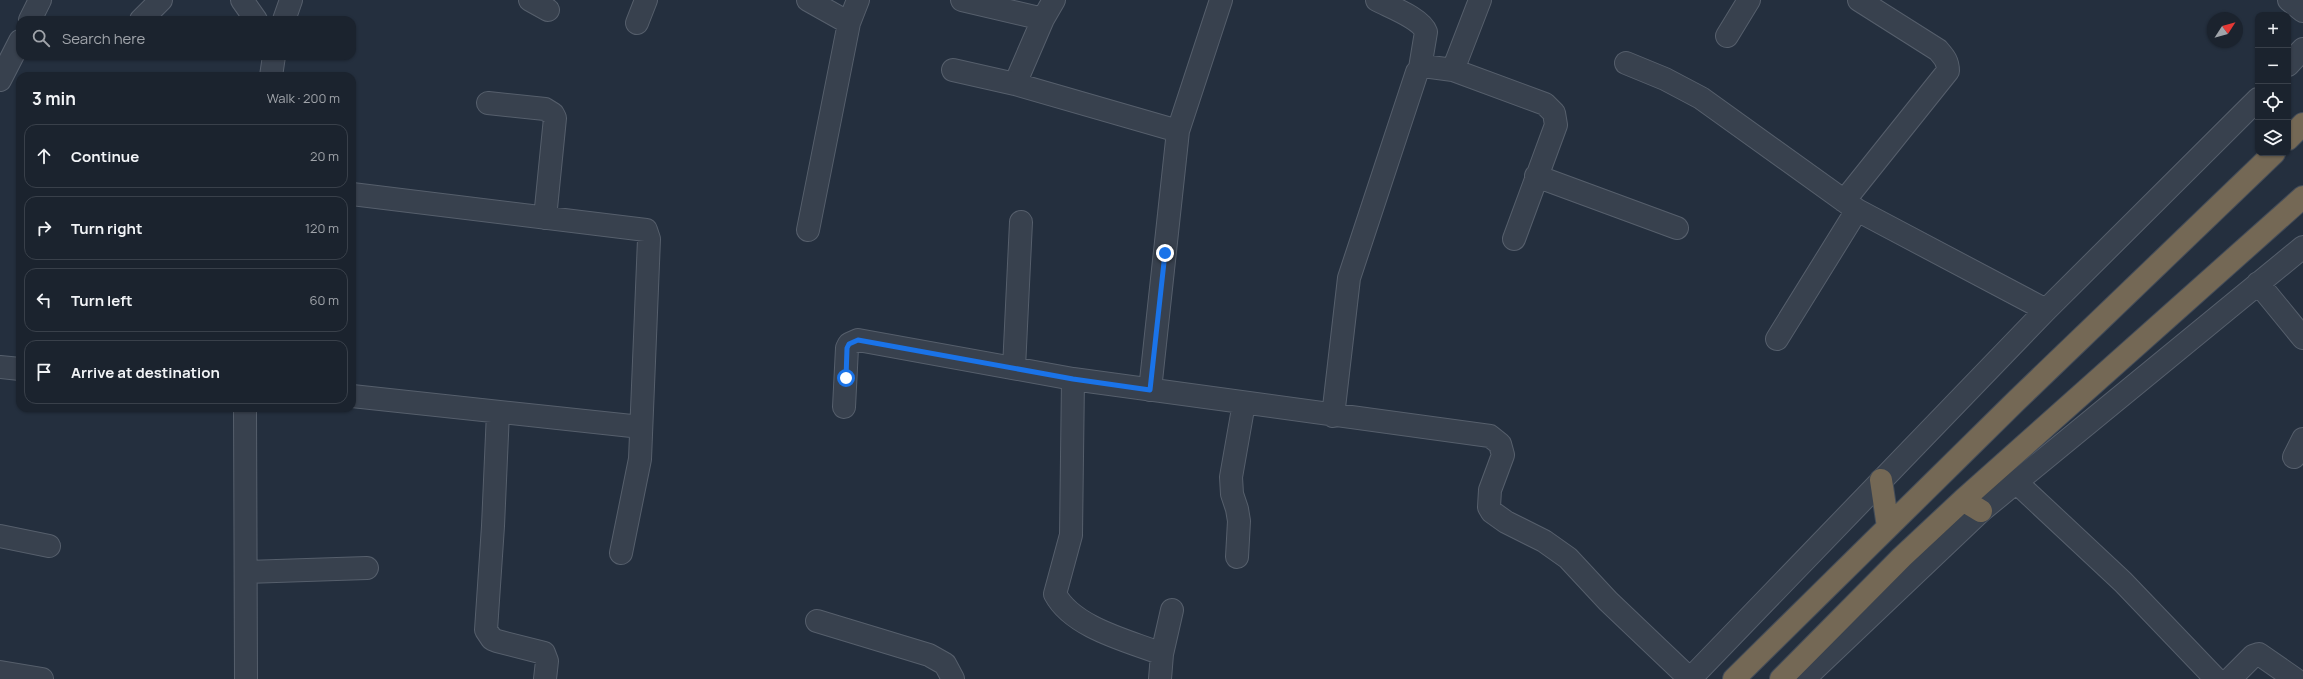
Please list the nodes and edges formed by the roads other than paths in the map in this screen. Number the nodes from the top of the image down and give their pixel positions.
1 (40, 0) edge
2 (161, 0) edge
3 (242, 0) edge
4 (291, 0) edge
5 (646, 0) edge
6 (808, 0) edge
7 (858, 0) edge
8 (962, 0) edge
9 (1054, 0) edge
10 (1221, 0) edge
11 (1377, 0) edge
12 (1480, 0) edge
13 (1749, 0) edge
14 (2290, 0) edge
15 (1870, 3) edge
16 (2303, 11) edge
17 (32, 16) edge
18 (145, 16) edge
19 (253, 16) edge
20 (285, 16) edge
21 (1043, 19) junction
22 (637, 23) dead end
23 (850, 23) junction
24 (1727, 36) dead end
25 (16, 49) edge
26 (2303, 49) edge
27 (273, 60) edge
28 (1626, 63) dead end
29 (2291, 63) edge
30 (1420, 68) junction
31 (953, 70) dead end
32 (1453, 70) junction
33 (272, 72) edge
34 (0, 80) edge
35 (1014, 84) junction
36 (2255, 102) edge
37 (488, 103) dead end
38 (2303, 124) edge
39 (1178, 131) junction
40 (2291, 136) edge
41 (2271, 156) edge
42 (1536, 176) junction
43 (356, 194) edge
44 (2303, 197) edge
45 (1850, 206) junction
46 (545, 218) junction
47 (1021, 222) dead end
48 (1677, 228) dead end
49 (808, 230) dead end
50 (1514, 239) dead end
51 (2303, 247) edge
52 (2258, 284) junction
53 (2046, 310) junction
54 (2303, 338) edge
55 (1777, 339) dead end
56 (0, 367) edge
57 (1014, 368) junction
58 (16, 369) edge
59 (1073, 379) junction
60 (1150, 390) junction
61 (356, 396) edge
62 (1244, 403) junction
63 (844, 407) dead end
64 (244, 412) edge
65 (498, 412) junction
66 (1333, 416) junction
67 (641, 427) junction
68 (1881, 480) junction
69 (2016, 482) junction
70 (1972, 505) junction
71 (1888, 527) junction
72 (0, 536) edge
73 (49, 546) dead end
74 (621, 552) dead end
75 (1236, 557) dead end
76 (367, 568) dead end
77 (246, 572) junction
78 (1172, 610) dead end
79 (816, 621) dead end
80 (1162, 654) junction
81 (0, 672) edge
82 (42, 679) edge
83 (246, 679) edge
84 (545, 679) edge
85 (953, 679) edge
86 (1160, 679) edge
87 (1690, 679) edge
88 (1734, 679) edge
89 (1781, 679) edge
90 (1804, 679) edge
91 (2216, 679) edge
92 (2230, 679) edge
93 (2295, 679) edge

1 - 17 street
2 - 18 street
3 - 19 street
4 - 20 street
5 - 22 street
6 - 23 street
7 - 23 street
8 - 21 street
9 - 21 street
10 - 39 street
11 - 30 street
12 - 32 street
13 - 24 street
14 - 16 street
15 - 45 street
21 - 35 street
23 - 49 street
25 - 34 street
26 - 29 street
27 - 33 street
28 - 45 street
30 - 32 street
30 - 66 street
31 - 35 street
32 - 42 street
35 - 39 street
36 - 53 street
37 - 46 street
38 - 40 highway
39 - 60 street
41 - 71 highway
42 - 48 street
42 - 50 street
43 - 46 street
44 - 70 highway
45 - 53 street
45 - 55 street
46 - 67 street
47 - 57 street
51 - 52 street
52 - 54 street
52 - 69 street
53 - 68 street
56 - 58 street
57 - 59 street
57 - 63 street
59 - 60 street
59 - 80 street
60 - 62 street
61 - 65 street
62 - 66 street
62 - 75 street
64 - 77 street
65 - 67 street
65 - 84 street
66 - 87 street
67 - 74 street
68 - 71 highway
68 - 87 street
69 - 70 street
69 - 91 street
70 - 89 highway
70 - 90 street
71 - 88 highway
72 - 73 street
76 - 77 street
77 - 83 street
78 - 80 street
79 - 85 street
80 - 86 street
81 - 82 street
92 - 93 street

